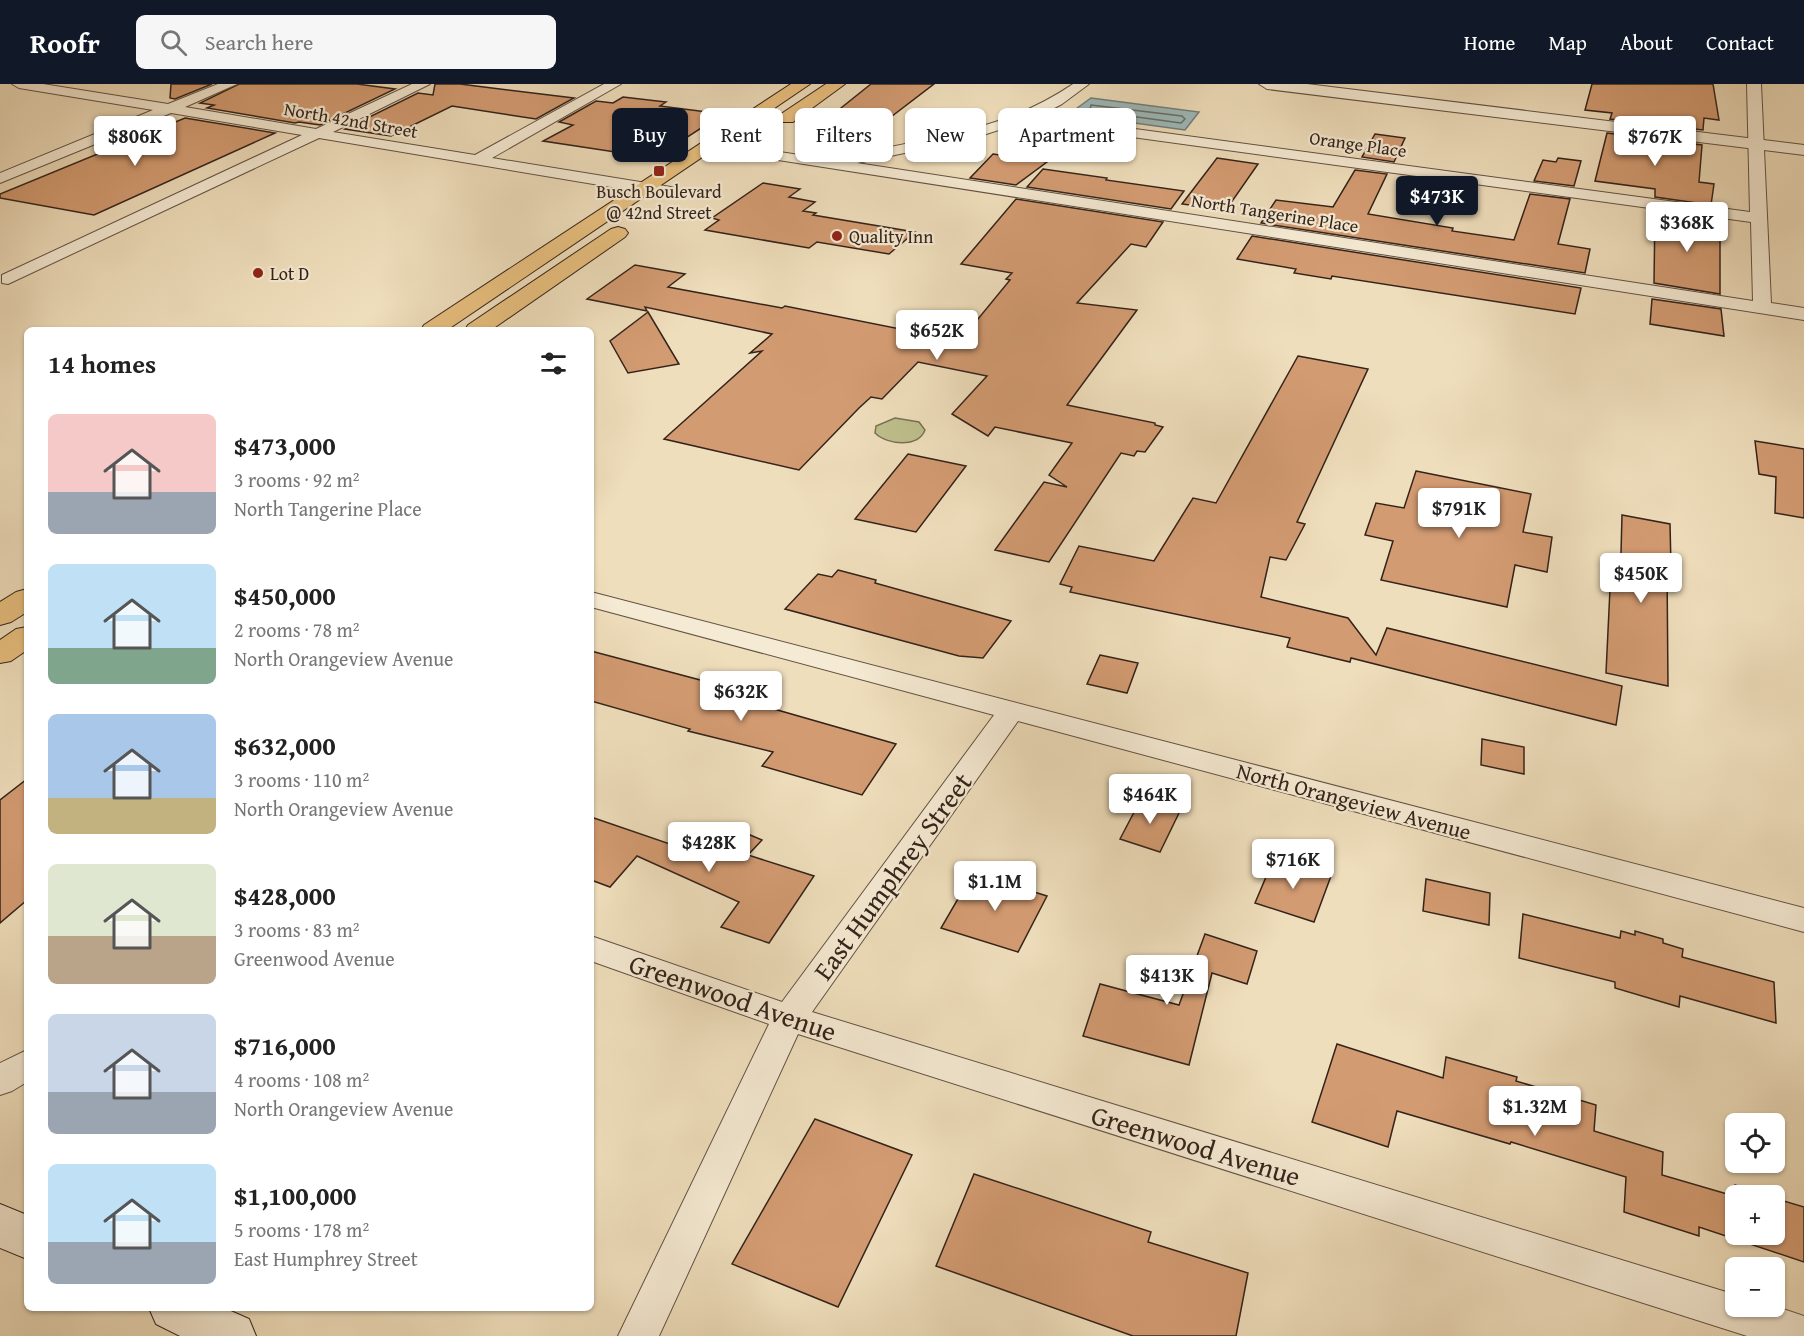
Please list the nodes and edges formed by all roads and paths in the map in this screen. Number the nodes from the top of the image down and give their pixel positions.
1 (230, 84) edge
2 (423, 84) edge
3 (614, 84) edge
4 (802, 84) edge
5 (837, 84) edge
6 (1082, 84) edge
7 (1267, 84) edge
8 (1754, 84) edge
9 (24, 87) edge
10 (1044, 108) edge
11 (168, 109) junction
12 (783, 120) edge
13 (998, 125) edge
14 (1136, 133) edge
15 (316, 134) junction
16 (1757, 144) junction
17 (1804, 150) edge
18 (783, 156) edge
19 (475, 161) junction
20 (826, 163) junction
21 (0, 178) edge
22 (695, 180) dead end
23 (645, 188) junction
24 (677, 193) junction
25 (654, 208) dead end
26 (1759, 218) junction
27 (630, 225) dead end
28 (8, 279) dead end
29 (1762, 308) junction
30 (1804, 314) edge
31 (436, 327) edge
32 (480, 327) edge
33 (24, 600) edge
34 (594, 600) edge
35 (0, 616) edge
36 (24, 638) edge
37 (0, 654) edge
38 (1011, 711) junction
39 (1804, 920) edge
40 (594, 949) edge
41 (789, 1018) junction
42 (24, 1066) edge
43 (0, 1082) edge
44 (0, 1225) edge
45 (24, 1237) edge
46 (179, 1311) edge
47 (1804, 1335) edge
48 (231, 1336) edge
49 (638, 1336) edge

1 - 11 street
2 - 15 street
3 - 19 street
4 - 23 main road
5 - 12 main road
6 - 10 street
7 - 16 street
8 - 16 street
9 - 11 street, North 42nd Street
11 - 15 street, North 42nd Street
11 - 21 street
13 - 20 street
14 - 26 street, Orange Place
15 - 19 street, North 42nd Street
15 - 28 street
16 - 17 street
16 - 26 street
18 - 20 street, North Tangerine Place
19 - 23 street, North 42nd Street
20 - 29 street, North Tangerine Place
22 - 24 main road
23 - 24 street, North 42nd Street
23 - 31 main road
24 - 25 main road
26 - 29 street
27 - 32 main road
29 - 30 street, North Tangerine Place
33 - 35 main road
34 - 38 street, North Orangeview Avenue
36 - 37 main road
38 - 39 street, North Orangeview Avenue
38 - 41 street, East Humphrey Street
40 - 41 street, Greenwood Avenue
41 - 47 street, Greenwood Avenue
41 - 49 street, East Humphrey Street
42 - 43 street
44 - 45 street
46 - 48 street

